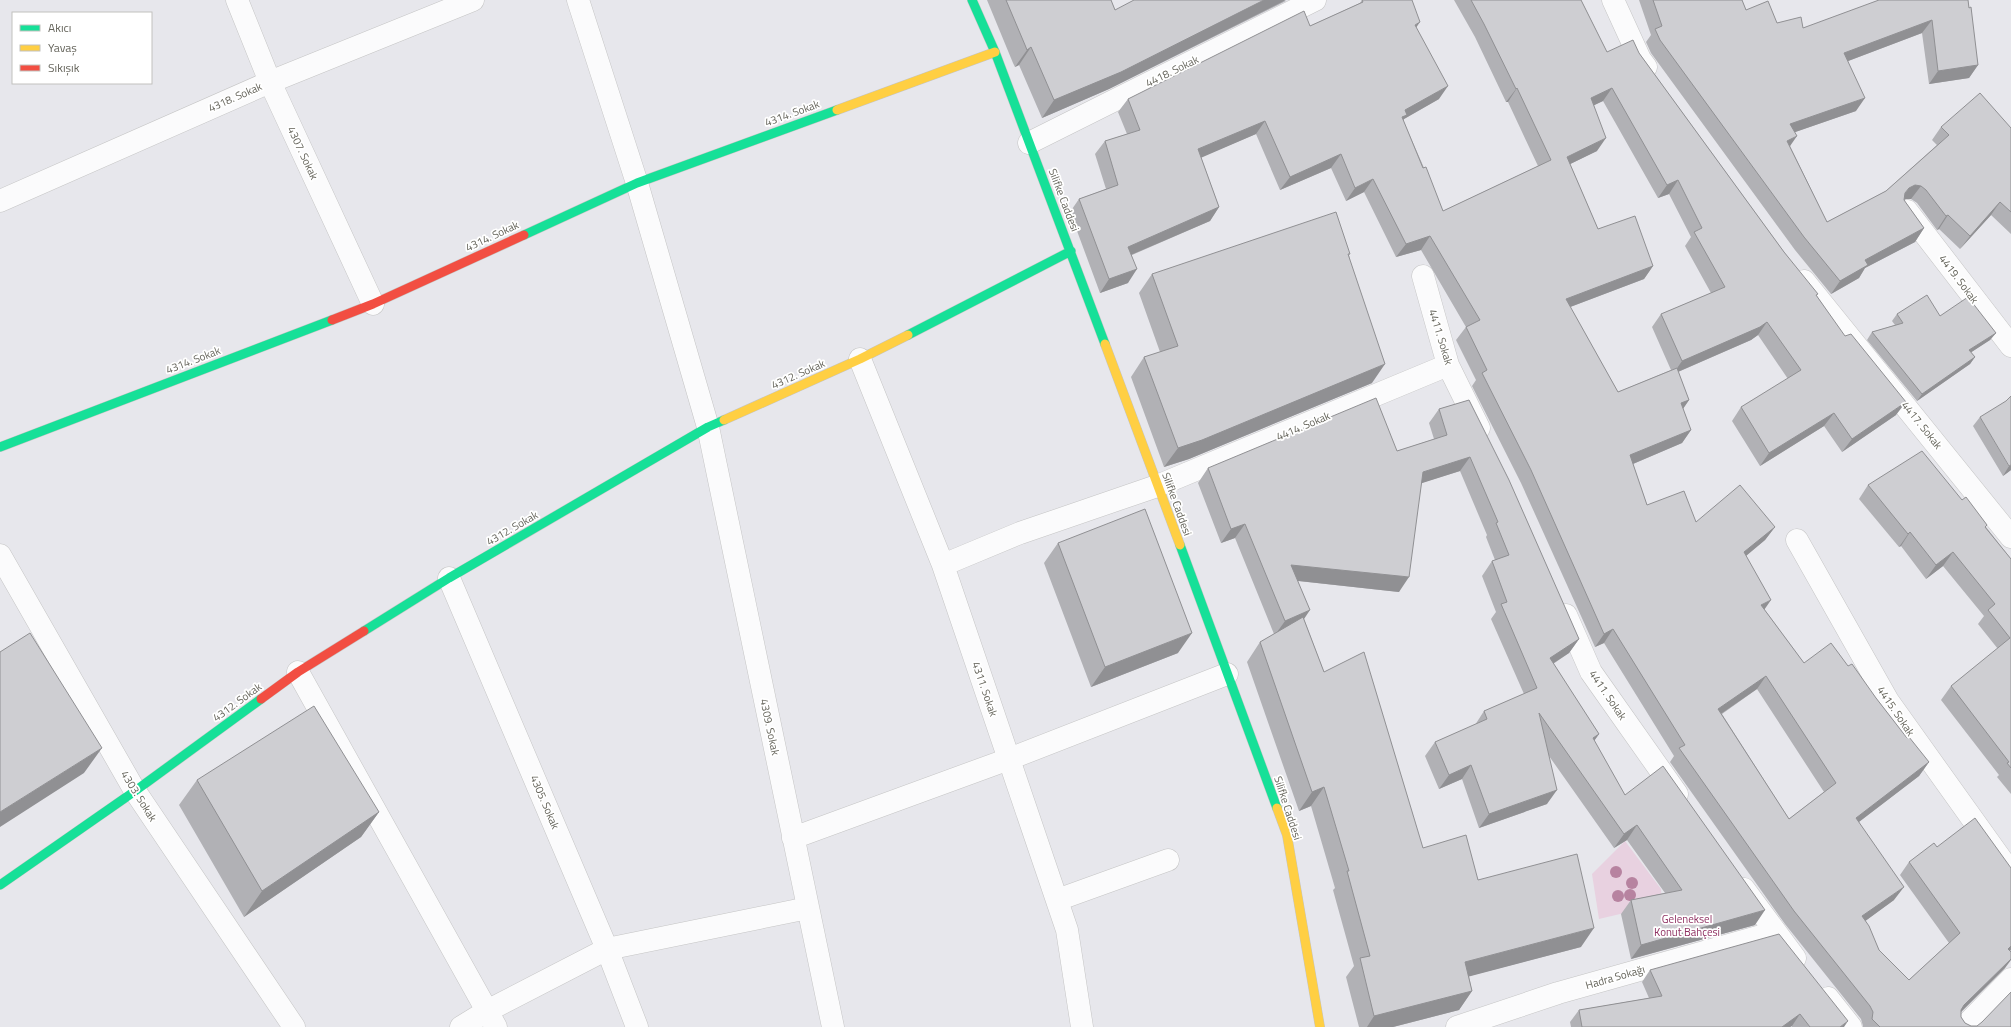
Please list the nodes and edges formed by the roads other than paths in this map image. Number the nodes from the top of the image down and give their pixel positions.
1 (238, 0) edge
2 (473, 0) edge
3 (578, 0) edge
4 (972, 0) edge
5 (1315, 0) edge
6 (1613, 0) edge
7 (995, 52) junction
8 (270, 82) junction
9 (1658, 85) edge
10 (1029, 142) junction
11 (637, 182) junction
12 (0, 201) edge
13 (1907, 211) edge
14 (1071, 251) junction
15 (1790, 264) edge
16 (1423, 276) dead end
17 (373, 304) junction
18 (2011, 345) edge
19 (860, 359) junction
20 (1448, 365) junction
21 (708, 427) junction
22 (0, 447) edge
23 (1489, 448) edge
24 (1157, 486) junction
25 (2011, 537) edge
26 (1797, 540) dead end
27 (0, 555) edge
28 (943, 565) junction
29 (449, 578) junction
30 (1557, 595) edge
31 (298, 672) junction
32 (1227, 674) junction
33 (1009, 758) junction
34 (135, 791) junction
35 (1687, 809) edge
36 (793, 838) junction
37 (1168, 860) dead end
38 (2011, 873) edge
39 (1734, 874) edge
40 (0, 885) edge
41 (1057, 900) junction
42 (808, 908) junction
43 (1775, 932) junction
44 (607, 949) junction
45 (2011, 979) edge
46 (492, 1019) edge
47 (294, 1027) edge
48 (461, 1027) edge
49 (637, 1027) edge
50 (833, 1027) edge
51 (1082, 1027) edge
52 (1320, 1027) edge
53 (1457, 1027) edge
54 (1852, 1027) edge
55 (1964, 1027) edge

1 - 8 street, 4307. Sokak
2 - 8 street, 4318. Sokak
3 - 11 street, 4309. Sokak
4 - 7 street, Silifke Caddesi
5 - 10 street, 4418. Sokak
6 - 9 street
7 - 10 street, Silifke Caddesi
7 - 11 street, 4314. Sokak
8 - 12 street, 4318. Sokak
8 - 17 street, 4307. Sokak
10 - 14 street, Silifke Caddesi
11 - 17 street, 4314. Sokak
11 - 21 street, 4309. Sokak
13 - 18 street, 4419. Sokak
14 - 19 street, 4312. Sokak
14 - 24 street, Silifke Caddesi
15 - 25 street, 4417. Sokak
16 - 20 street, 4411. Sokak
17 - 22 street, 4314. Sokak
19 - 21 street, 4312. Sokak
19 - 28 street, 4311. Sokak
20 - 23 street, 4411. Sokak
20 - 24 street, 4414. Sokak
21 - 29 street, 4312. Sokak
21 - 36 street, 4309. Sokak
24 - 28 street, 4414. Sokak
24 - 32 street, Silifke Caddesi
26 - 38 street, 4415. Sokak
27 - 34 street, 4303. Sokak
28 - 33 street, 4311. Sokak
29 - 31 street, 4312. Sokak
29 - 44 street, 4305. Sokak
30 - 35 street, 4411. Sokak
31 - 34 street, 4312. Sokak
31 - 46 street
32 - 33 street
32 - 52 street, Silifke Caddesi
33 - 36 street
33 - 41 street, 4311. Sokak
34 - 40 street, 4312. Sokak
34 - 47 street, 4303. Sokak
36 - 42 street, 4309. Sokak
37 - 41 street
39 - 43 street
41 - 51 street, 4311. Sokak
42 - 44 street
42 - 50 street, 4309. Sokak
43 - 53 street, Hadra Sokağı
43 - 54 street
44 - 46 street
44 - 49 street, 4305. Sokak
45 - 55 street
46 - 48 street

